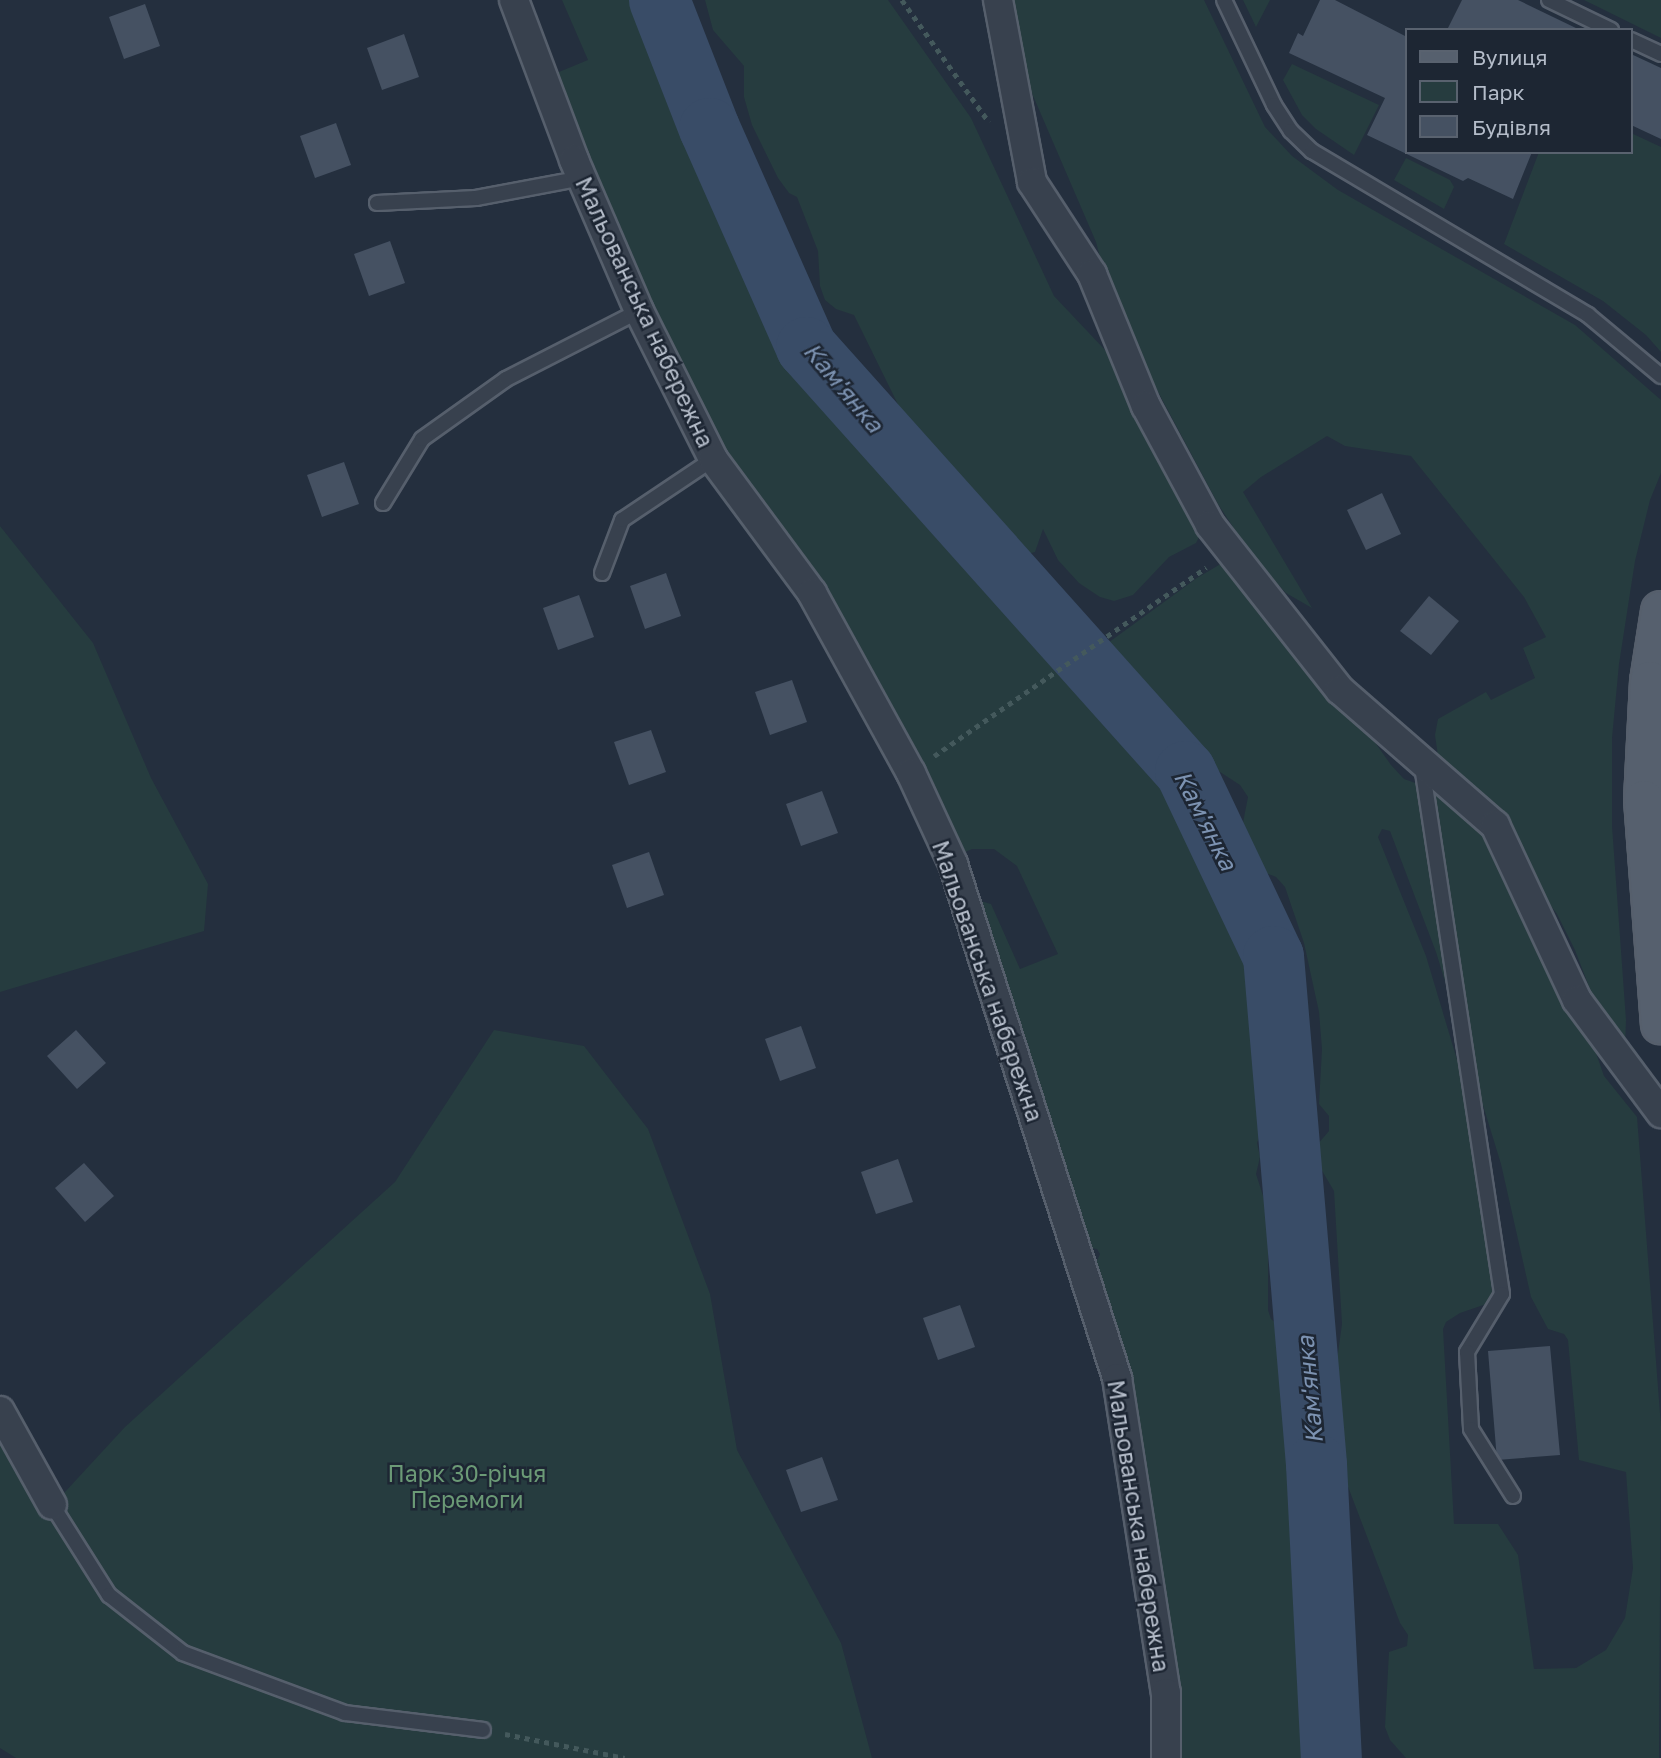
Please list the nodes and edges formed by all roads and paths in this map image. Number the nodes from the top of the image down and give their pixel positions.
1 (514, 0) edge
2 (902, 0) edge
3 (998, 0) edge
4 (1224, 0) edge
5 (1555, 2) edge
6 (1607, 28) edge
7 (1633, 41) edge
8 (1661, 54) edge
9 (991, 125) dead end
10 (583, 178) junction
11 (377, 203) dead end
12 (639, 311) junction
13 (1661, 376) edge
14 (713, 459) junction
15 (383, 503) dead end
16 (1232, 551) junction
17 (602, 573) dead end
18 (1661, 611) edge
19 (1421, 761) junction
20 (911, 773) junction
21 (1661, 1024) edge
22 (1661, 1113) edge
23 (0, 1411) edge
24 (1513, 1496) dead end
25 (52, 1505) joint
26 (484, 1730) joint
27 (625, 1758) edge
28 (1166, 1758) edge

1 - 10 street, Мальованська набережна
2 - 9 path
3 - 16 street
4 - 13 lane
5 - 6 lane
7 - 8 lane
10 - 11 lane
10 - 12 street, Мальованська набережна
12 - 14 street, Мальованська набережна
12 - 15 lane
14 - 17 lane
14 - 20 street, Мальованська набережна
16 - 19 street
16 - 20 path
18 - 21 main road
19 - 22 street
19 - 24 lane
20 - 28 street, Мальованська набережна
23 - 25 street
25 - 26 lane
26 - 27 path

